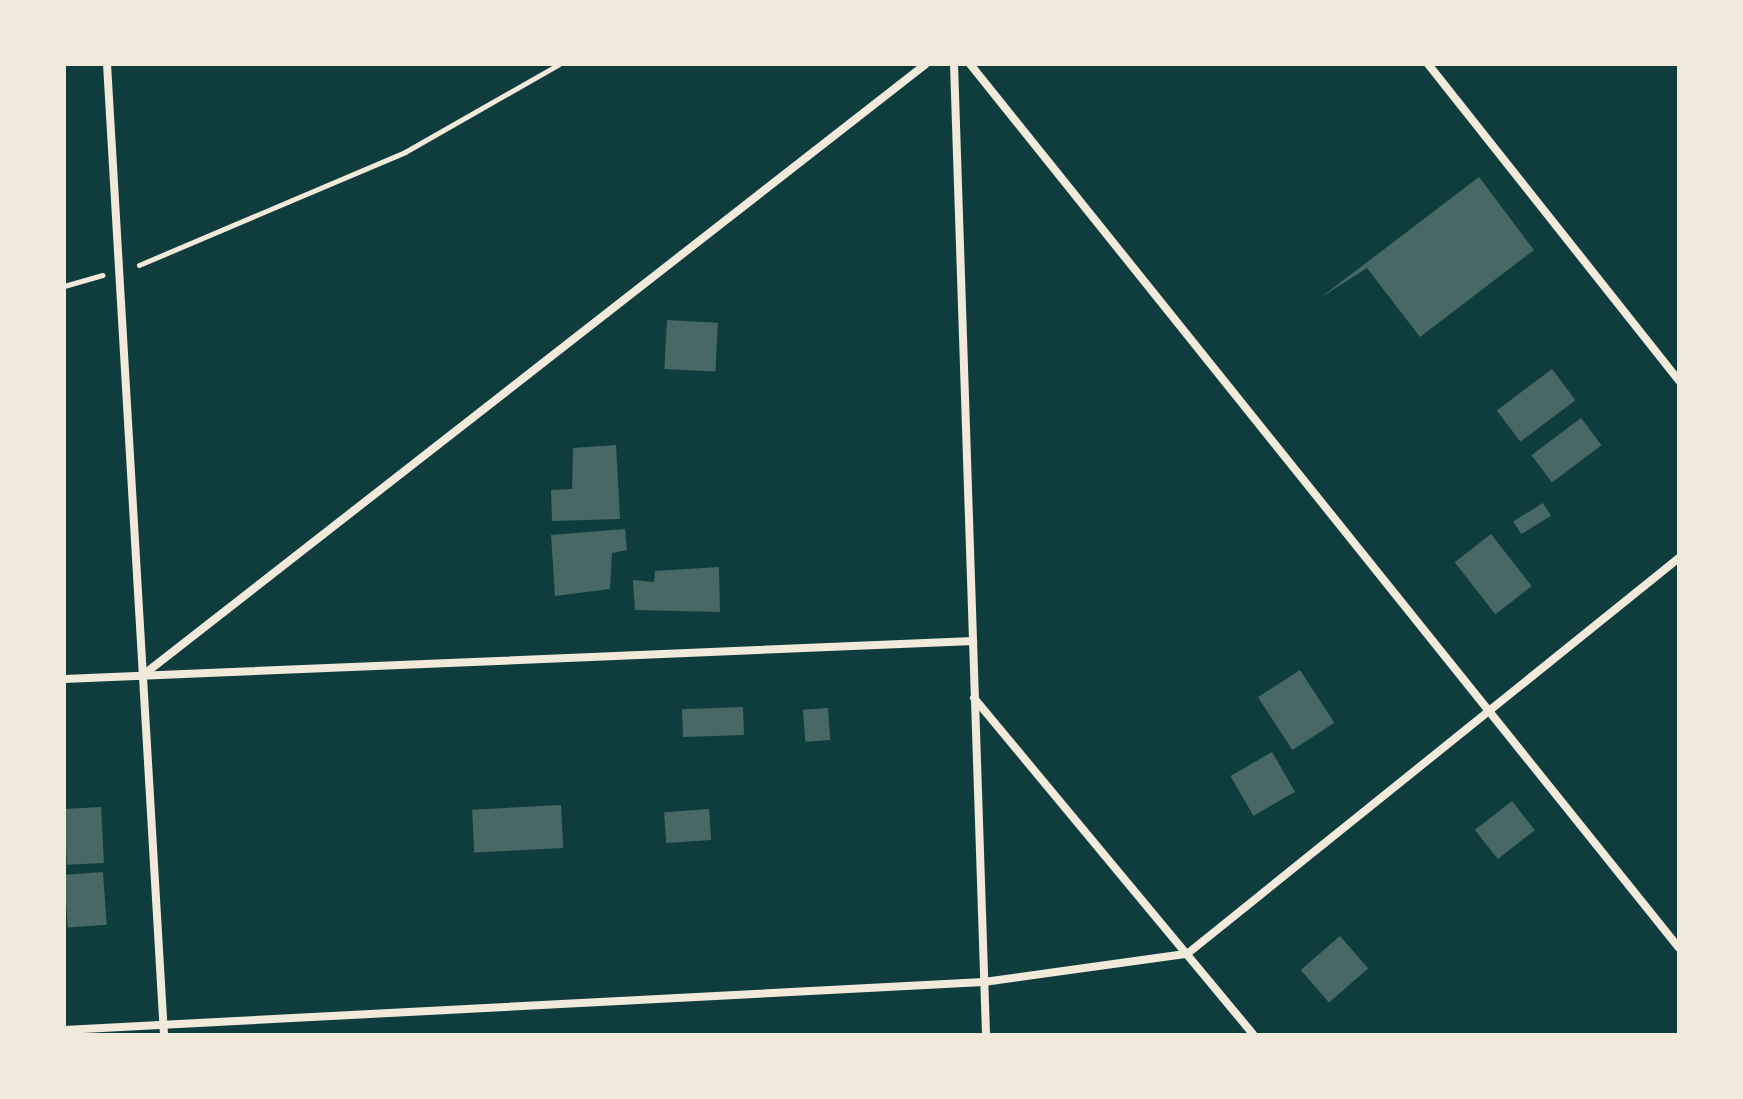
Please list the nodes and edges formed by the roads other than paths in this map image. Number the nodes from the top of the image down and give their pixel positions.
1 (107, 64) edge
2 (926, 64) edge
3 (954, 64) edge
4 (970, 64) edge
5 (1428, 64) edge
6 (1679, 381) edge
7 (1679, 558) edge
8 (973, 641) junction
9 (143, 675) junction
10 (64, 679) edge
11 (974, 698) junction
12 (1492, 715) junction
13 (1679, 948) edge
14 (1187, 954) junction
15 (984, 982) junction
16 (163, 1025) junction
17 (64, 1030) edge
18 (164, 1035) edge
19 (986, 1035) edge
20 (1254, 1035) edge

1 - 9 street
2 - 9 street
3 - 8 street
4 - 12 street
5 - 6 street
7 - 12 street
8 - 9 street
8 - 11 street
9 - 10 street
9 - 16 street
11 - 14 street
11 - 15 street
12 - 13 street
12 - 14 street
14 - 15 street
14 - 20 street
15 - 16 street
15 - 19 street
16 - 17 street
16 - 18 street

